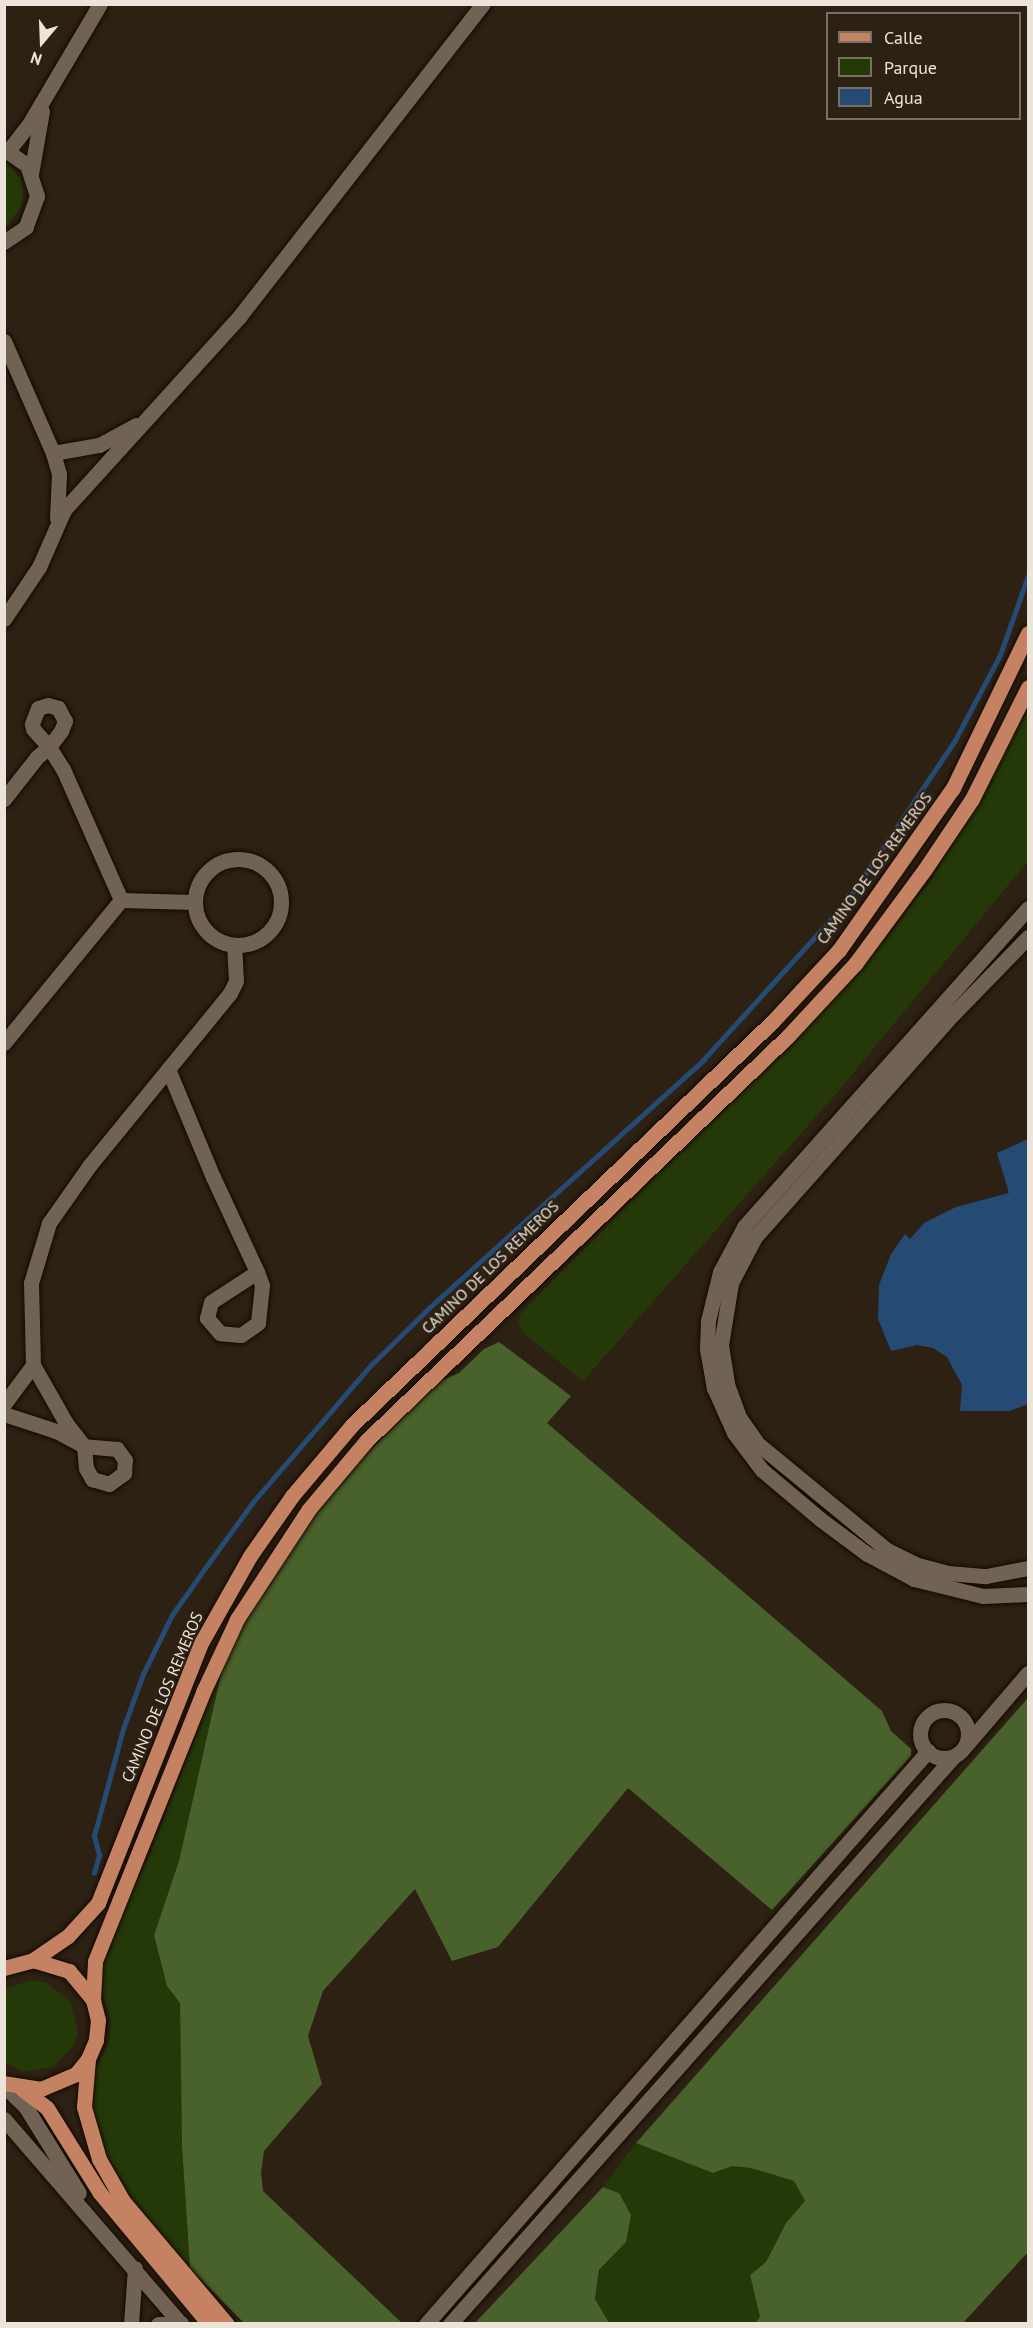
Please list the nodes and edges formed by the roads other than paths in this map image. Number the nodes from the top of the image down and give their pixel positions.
1 (100, 4) edge
2 (483, 4) edge
3 (49, 88) junction
4 (6, 150) edge
5 (31, 174) junction
6 (4, 242) edge
7 (4, 341) edge
8 (153, 413) junction
9 (53, 453) junction
10 (56, 527) junction
11 (4, 619) edge
12 (1029, 633) edge
13 (1029, 687) edge
14 (4, 799) edge
15 (121, 900) junction
16 (194, 902) junction
17 (1029, 908) edge
18 (1029, 937) edge
19 (234, 945) junction
20 (4, 1043) edge
21 (168, 1069) junction
22 (257, 1272) dead end
23 (33, 1365) junction
24 (4, 1404) edge
25 (4, 1414) edge
26 (1029, 1568) edge
27 (1001, 1573) junction
28 (1029, 1594) edge
29 (1001, 1595) junction
30 (1029, 1673) edge
31 (966, 1745) junction
32 (928, 1751) junction
33 (954, 1756) junction
34 (33, 1960) junction
35 (7, 1965) edge
36 (93, 2000) junction
37 (674, 2040) junction
38 (690, 2054) junction
39 (88, 2059) junction
40 (4, 2084) edge
41 (22, 2089) junction
42 (4, 2119) edge
43 (86, 2209) junction
44 (135, 2268) junction
45 (469, 2274) junction
46 (483, 2287) junction
47 (181, 2323) edge
48 (131, 2324) edge
49 (158, 2324) edge
50 (209, 2324) edge
51 (227, 2324) edge
52 (426, 2324) edge
53 (450, 2324) edge

1 - 3 street
2 - 8 street
3 - 4 street
3 - 5 street
4 - 5 street
5 - 6 street
7 - 9 street
8 - 9 street
8 - 10 street
9 - 10 street
10 - 11 street
12 - 34 main road, CAMINO DE LOS REMEROS
13 - 36 main road
14 - 15 street
15 - 16 street
15 - 20 street
16 - 19 street
16 - 19 street
17 - 29 street
18 - 27 street
19 - 21 street
21 - 22 street
21 - 23 street
23 - 24 street
23 - 25 street
26 - 27 street
27 - 29 street
28 - 29 street
30 - 31 street
31 - 32 street
31 - 33 street
32 - 33 street
32 - 37 street
33 - 38 street
34 - 35 main road
34 - 36 main road
36 - 39 main road
37 - 38 street
37 - 45 street
38 - 46 street
39 - 41 main road
39 - 51 main road
40 - 41 main road
40 - 43 street
41 - 50 main road
42 - 43 street
43 - 44 street
44 - 47 street
44 - 48 street
45 - 46 street
45 - 52 street
46 - 53 street
47 - 49 street

